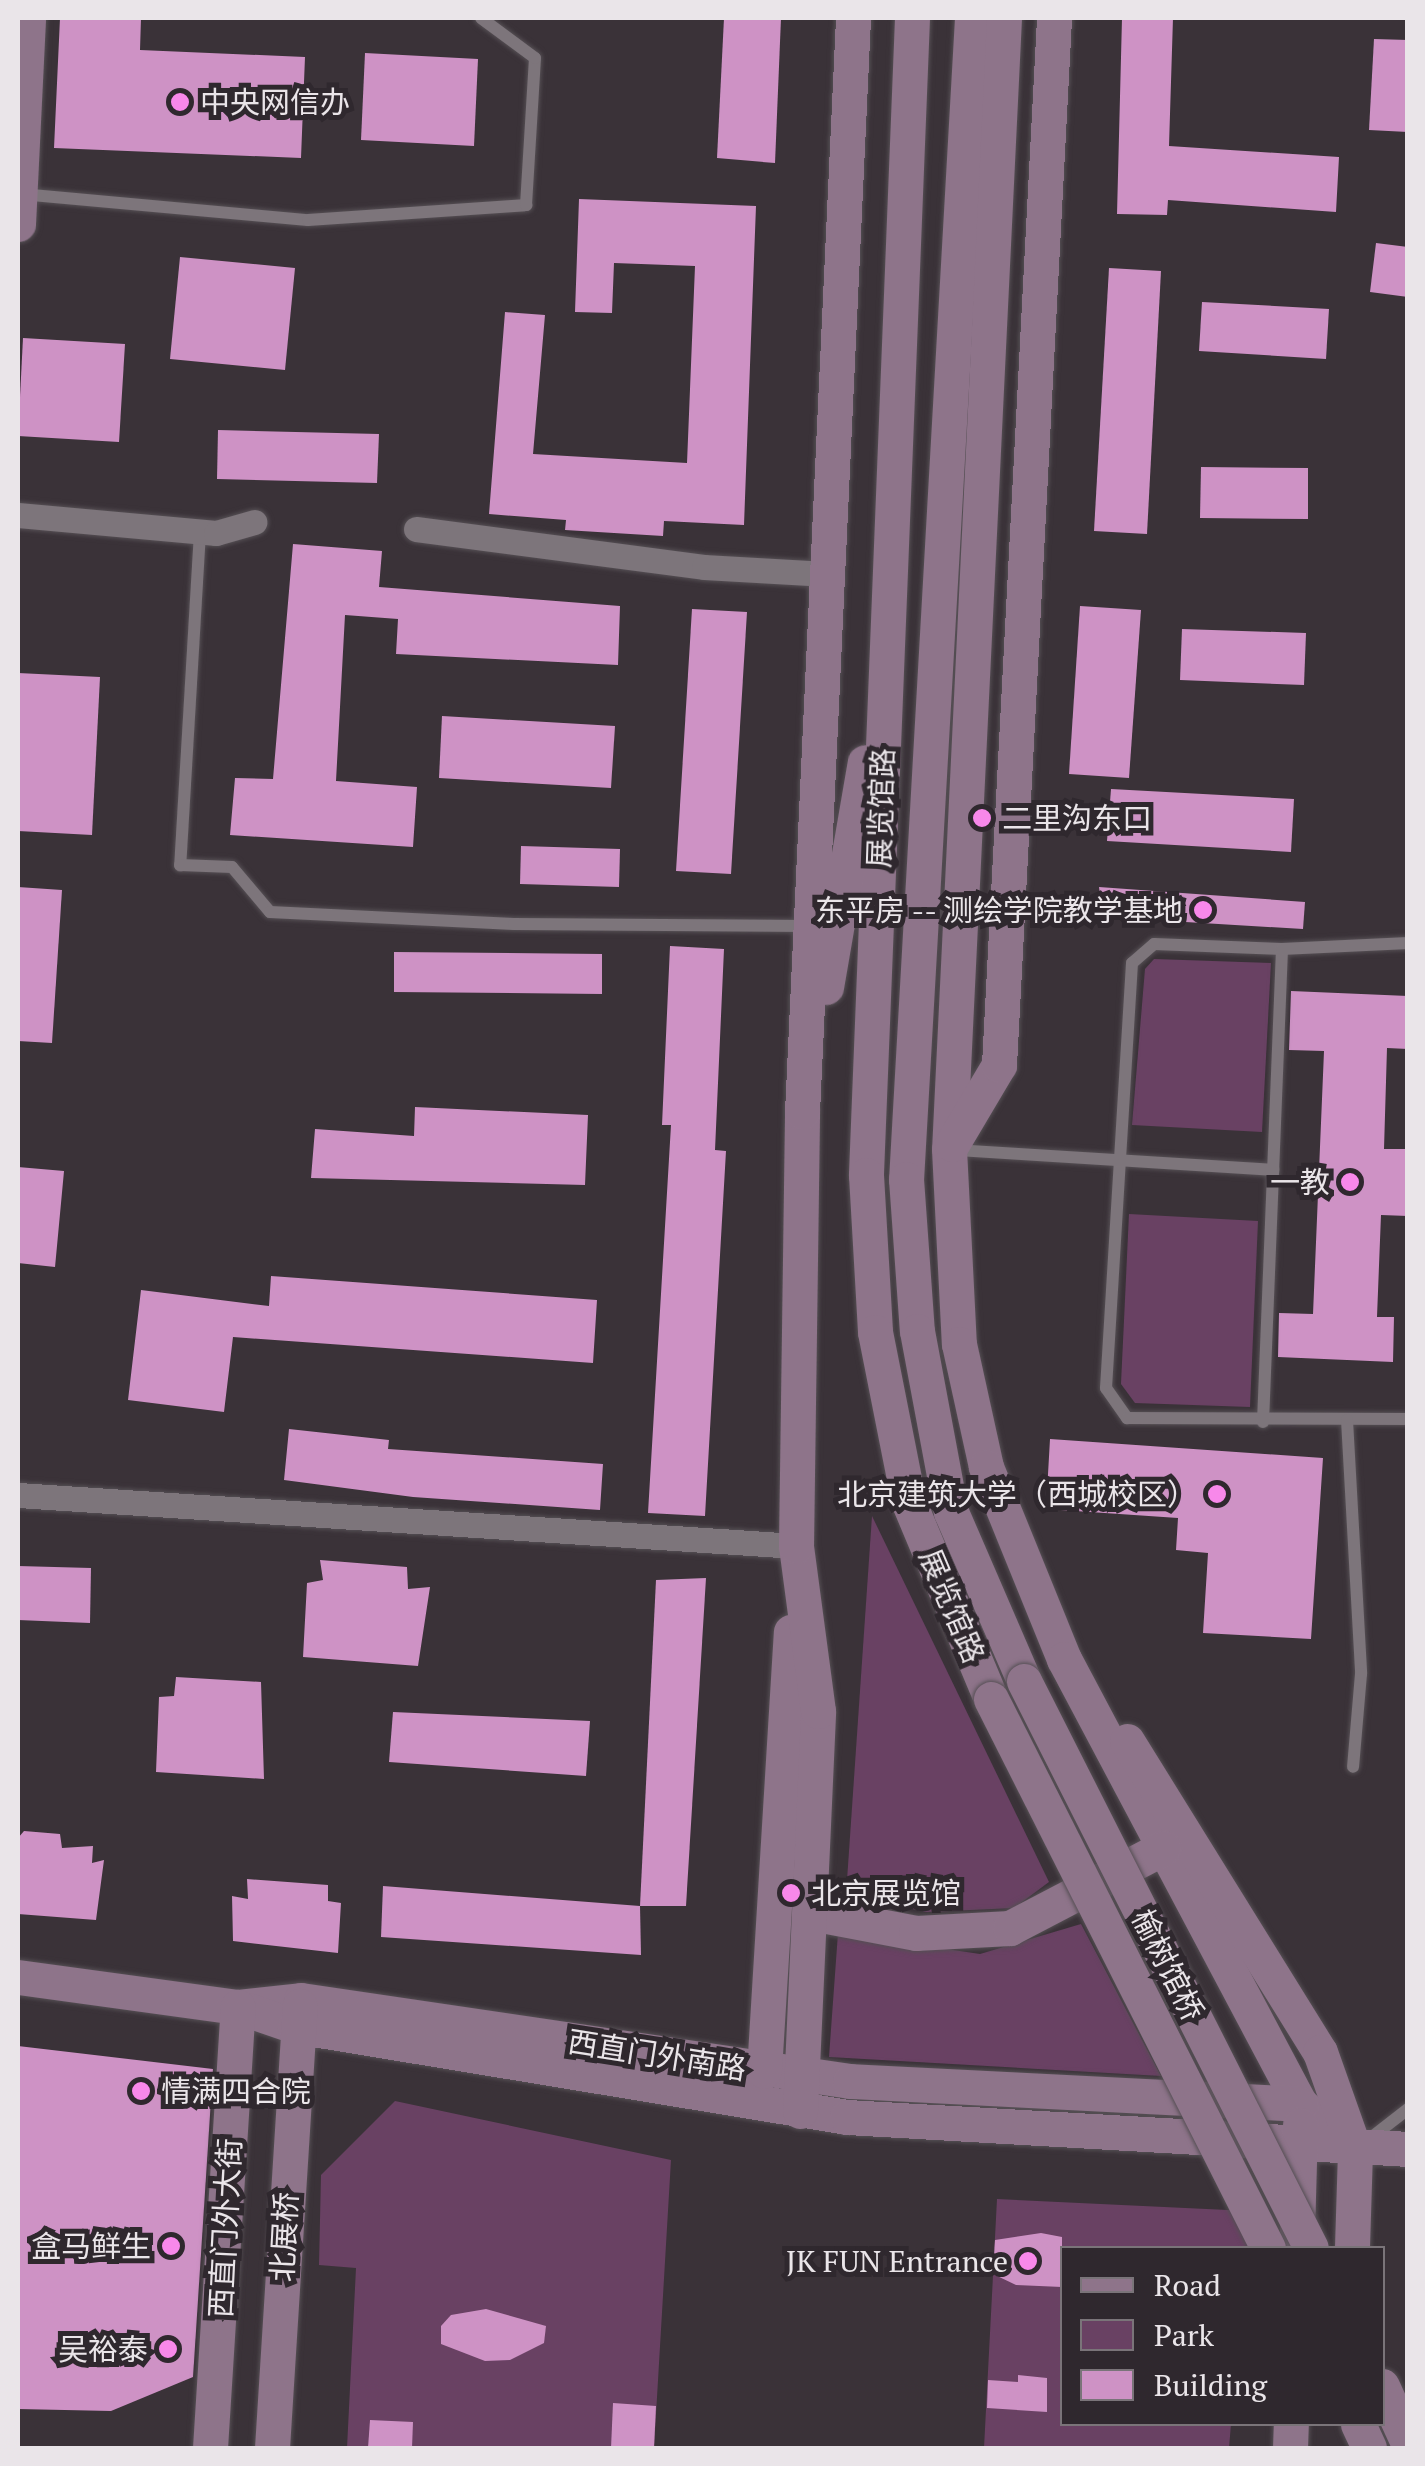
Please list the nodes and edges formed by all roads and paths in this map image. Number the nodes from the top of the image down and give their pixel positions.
1 (28, 18) edge
2 (481, 18) edge
3 (853, 18) edge
4 (912, 18) edge
5 (972, 18) edge
6 (1004, 18) edge
7 (1054, 18) edge
8 (19, 209) edge
9 (1040, 284) junction
10 (981, 492) junction
11 (18, 515) edge
12 (254, 522) dead end
13 (416, 528) dead end
14 (200, 532) junction
15 (827, 574) junction
16 (889, 613) junction
17 (810, 926) junction
18 (1408, 943) edge
19 (1282, 949) junction
20 (802, 1112) junction
21 (949, 1149) junction
22 (1119, 1161) junction
23 (1273, 1170) junction
24 (1408, 1419) edge
25 (1347, 1420) junction
26 (1263, 1422) junction
27 (18, 1495) edge
28 (796, 1546) junction
29 (1064, 1658) junction
30 (1024, 1681) joint
31 (991, 1699) joint
32 (1352, 1767) dead end
33 (1163, 1848) junction
34 (812, 1913) junction
35 (18, 1976) edge
36 (238, 2007) junction
37 (298, 2013) junction
38 (764, 2071) junction
39 (802, 2076) junction
40 (1300, 2104) junction
41 (1408, 2108) edge
42 (800, 2112) junction
43 (1300, 2148) junction
44 (1408, 2149) edge
45 (1355, 2151) junction
46 (1267, 2246) edge
47 (1297, 2246) edge
48 (1310, 2246) edge
49 (1352, 2246) edge
50 (1385, 2392) edge
51 (1408, 2442) edge
52 (210, 2448) edge
53 (272, 2448) edge

1 - 8 street
2 - 8 lane
3 - 15 street
4 - 16 street, 展览馆路
5 - 30 street, 展览馆路
6 - 10 street
7 - 9 street
9 - 10 street
9 - 21 street
10 - 21 street
11 - 14 street
12 - 14 street
13 - 15 street
14 - 17 lane
15 - 17 street
16 - 20 street
16 - 31 street, 展览馆路
17 - 20 street
18 - 19 lane
19 - 22 lane
19 - 23 lane
20 - 28 street
21 - 22 lane
21 - 29 street
22 - 23 lane
22 - 26 lane
23 - 26 lane
24 - 25 lane
25 - 26 lane
25 - 32 lane
27 - 28 street
28 - 34 street
28 - 38 street
29 - 33 street
29 - 45 street
30 - 48 street, 榆树馆桥, bridge
31 - 46 street, 榆树馆桥, bridge
33 - 34 street
33 - 40 street
34 - 39 street
35 - 36 street
36 - 37 street
36 - 52 street, 西直门外大街
37 - 38 street, 西直门外南路
37 - 42 street, 西直门外南路
37 - 53 street, 北展桥
38 - 39 street, 西直门外南路
39 - 40 street, 西直门外南路
39 - 42 street
40 - 43 street
40 - 45 street
41 - 45 lane
42 - 43 street, 西直门外南路
43 - 45 street, 西直门外南路
43 - 47 street
44 - 45 street
45 - 49 street
50 - 51 street

